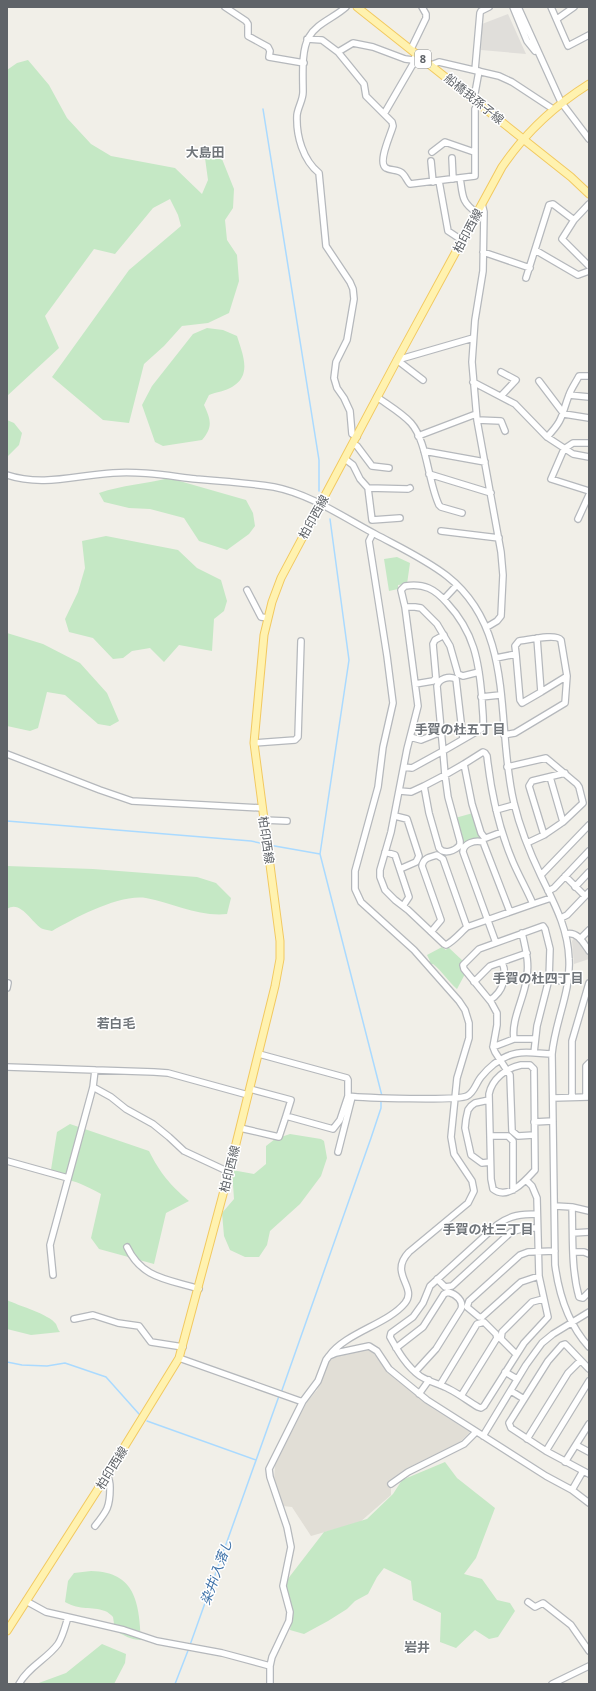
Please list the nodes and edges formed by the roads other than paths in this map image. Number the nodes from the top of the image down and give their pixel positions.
1 (225, 7) edge
2 (346, 7) edge
3 (357, 7) edge
4 (422, 7) edge
5 (489, 7) edge
6 (513, 7) edge
7 (518, 7) edge
8 (551, 7) edge
9 (574, 7) edge
10 (481, 9) edge
11 (557, 19) junction
12 (589, 35) edge
13 (307, 39) junction
14 (338, 52) junction
15 (414, 54) junction
16 (541, 60) junction
17 (304, 63) junction
18 (431, 65) junction
19 (477, 70) junction
20 (589, 84) edge
21 (472, 98) junction
22 (561, 102) junction
23 (478, 103) junction
24 (553, 109) junction
25 (384, 114) junction
26 (589, 139) edge
27 (523, 140) junction
28 (432, 152) dead end
29 (474, 152) junction
30 (452, 158) dead end
31 (431, 161) dead end
32 (460, 178) junction
33 (452, 179) junction
34 (436, 181) junction
35 (589, 194) edge
36 (482, 204) junction
37 (589, 204) edge
38 (477, 213) junction
39 (574, 220) junction
40 (463, 241) junction
41 (535, 250) junction
42 (483, 252) junction
43 (589, 266) edge
44 (530, 268) junction
45 (589, 271) edge
46 (526, 278) dead end
47 (473, 338) junction
48 (397, 360) junction
49 (501, 372) dead end
50 (589, 376) edge
51 (423, 380) dead end
52 (539, 381) dead end
53 (473, 382) junction
54 (569, 394) junction
55 (501, 396) junction
56 (377, 397) junction
57 (589, 397) edge
58 (564, 414) junction
59 (476, 417) junction
60 (589, 418) edge
61 (505, 432) dead end
62 (418, 436) junction
63 (357, 437) junction
64 (547, 437) junction
65 (589, 443) edge
66 (353, 444) junction
67 (564, 449) junction
68 (424, 451) junction
69 (589, 457) edge
70 (345, 459) junction
71 (485, 462) junction
72 (389, 468) dead end
73 (429, 474) junction
74 (7, 475) edge
75 (368, 488) junction
76 (410, 488) dead end
77 (589, 491) edge
78 (491, 493) junction
79 (589, 495) edge
80 (320, 504) junction
81 (462, 513) dead end
82 (400, 518) dead end
83 (578, 519) dead end
84 (441, 531) dead end
85 (373, 533) junction
86 (499, 538) junction
87 (457, 584) junction
88 (247, 590) dead end
89 (444, 599) junction
90 (405, 607) junction
91 (268, 618) junction
92 (487, 627) junction
93 (444, 635) junction
94 (537, 638) junction
95 (302, 641) dead end
96 (516, 654) junction
97 (496, 658) junction
98 (479, 672) junction
99 (566, 676) junction
100 (415, 684) junction
101 (541, 692) junction
102 (500, 695) junction
103 (481, 697) junction
104 (441, 732) junction
105 (504, 735) junction
106 (410, 737) junction
107 (463, 739) junction
108 (254, 743) junction
109 (443, 751) junction
110 (7, 754) edge
111 (464, 764) junction
112 (404, 767) junction
113 (507, 767) junction
114 (564, 773) junction
115 (445, 775) junction
116 (550, 777) junction
117 (424, 786) junction
118 (400, 791) junction
119 (514, 805) junction
120 (262, 808) junction
121 (496, 810) junction
122 (395, 816) junction
123 (263, 820) junction
124 (287, 821) dead end
125 (563, 822) junction
126 (589, 825) edge
127 (502, 832) junction
128 (544, 835) junction
129 (526, 843) junction
130 (589, 851) edge
131 (385, 852) junction
132 (400, 869) junction
133 (589, 872) edge
134 (541, 875) junction
135 (566, 876) junction
136 (575, 886) junction
137 (548, 891) junction
138 (587, 894) edge
139 (551, 898) junction
140 (533, 904) junction
141 (402, 906) junction
142 (510, 912) junction
143 (561, 918) junction
144 (488, 920) junction
145 (467, 928) junction
146 (589, 930) edge
147 (431, 932) junction
148 (522, 933) junction
149 (566, 934) junction
150 (580, 939) junction
151 (496, 943) junction
152 (589, 951) edge
153 (527, 953) junction
154 (502, 962) junction
155 (549, 979) junction
156 (474, 982) junction
157 (568, 982) junction
158 (589, 983) edge
159 (588, 990) edge
160 (490, 1000) junction
161 (514, 1039) junction
162 (535, 1039) junction
163 (493, 1047) junction
164 (534, 1053) junction
165 (259, 1054) junction
166 (552, 1054) junction
167 (501, 1059) junction
168 (589, 1062) edge
169 (7, 1067) edge
170 (95, 1070) junction
171 (508, 1070) junction
172 (93, 1087) junction
173 (249, 1092) junction
174 (350, 1096) junction
175 (572, 1097) junction
176 (588, 1097) edge
177 (455, 1098) junction
178 (553, 1098) junction
179 (489, 1100) junction
180 (286, 1116) junction
181 (553, 1121) junction
182 (534, 1122) junction
183 (240, 1128) junction
184 (534, 1135) junction
185 (490, 1136) junction
186 (338, 1152) dead end
187 (7, 1161) edge
188 (490, 1162) junction
189 (229, 1172) junction
190 (68, 1178) junction
191 (526, 1180) junction
192 (513, 1190) junction
193 (554, 1206) junction
194 (572, 1207) junction
195 (589, 1211) edge
196 (537, 1214) junction
197 (537, 1228) junction
198 (573, 1232) junction
199 (589, 1232) edge
200 (127, 1247) dead end
201 (554, 1250) junction
202 (538, 1251) junction
203 (573, 1252) junction
204 (589, 1254) edge
205 (53, 1275) dead end
206 (539, 1276) junction
207 (437, 1279) junction
208 (198, 1289) junction
209 (589, 1292) edge
210 (543, 1299) junction
211 (589, 1312) edge
212 (74, 1319) dead end
213 (571, 1322) junction
214 (182, 1347) junction
215 (589, 1347) edge
216 (396, 1348) junction
217 (516, 1354) junction
218 (329, 1356) junction
219 (179, 1358) junction
220 (580, 1361) junction
221 (589, 1369) edge
222 (415, 1372) junction
223 (505, 1372) junction
224 (517, 1379) junction
225 (429, 1380) junction
226 (589, 1381) edge
227 (440, 1385) junction
228 (511, 1391) junction
229 (419, 1394) junction
230 (461, 1396) junction
231 (524, 1399) junction
232 (303, 1401) junction
233 (588, 1427) edge
234 (476, 1432) junction
235 (483, 1436) junction
236 (527, 1439) junction
237 (576, 1445) junction
238 (546, 1451) junction
239 (589, 1452) edge
240 (566, 1462) junction
241 (583, 1471) junction
242 (589, 1474) edge
243 (107, 1475) junction
244 (391, 1484) dead end
245 (572, 1490) junction
246 (589, 1503) edge
247 (95, 1526) dead end
248 (26, 1601) junction
249 (528, 1602) dead end
250 (68, 1618) junction
251 (7, 1631) edge
252 (589, 1651) edge
253 (270, 1666) junction
254 (589, 1666) edge
255 (19, 1684) edge
256 (270, 1684) edge
257 (552, 1684) edge

1 - 17 street
2 - 13 street
3 - 15 main road, 船橋我孫子線 / 8
4 - 15 street
5 - 10 street
6 - 16 street
7 - 16 street
8 - 11 street
9 - 11 street
10 - 19 street
11 - 12 street
13 - 14 street
13 - 17 street
14 - 15 street
14 - 25 street
15 - 18 main road, 船橋我孫子線 / 8
15 - 25 street
16 - 22 street
17 - 63 street
18 - 19 street
18 - 21 main road, 船橋我孫子線 / 8
19 - 21 street
19 - 24 street
20 - 22 main road, 柏印西線
21 - 23 main road, 船橋我孫子線 / 8
22 - 24 main road, 柏印西線
22 - 26 street
23 - 27 main road, 船橋我孫子線 / 8
23 - 29 street
24 - 27 main road, 柏印西線
25 - 34 street
27 - 35 main road, 船橋我孫子線 / 8
27 - 36 main road, 柏印西線
28 - 29 street
29 - 32 street
30 - 33 street
31 - 34 street
32 - 33 street
32 - 38 street
33 - 34 street
34 - 40 street
36 - 38 main road, 柏印西線
36 - 42 street
37 - 39 street
38 - 40 main road, 柏印西線
39 - 41 street
39 - 43 street
40 - 48 main road, 柏印西線
41 - 44 street
41 - 45 street
42 - 44 street
42 - 47 street
44 - 46 street
47 - 48 street
47 - 53 street
48 - 51 street
48 - 56 main road, 柏印西線
49 - 55 street
50 - 54 street
52 - 58 street
53 - 55 street
53 - 59 street
54 - 57 street
54 - 58 street
55 - 64 street
56 - 62 street
56 - 63 main road, 柏印西線
58 - 60 street
58 - 64 street
59 - 61 street
59 - 62 street
59 - 71 street
62 - 68 street
63 - 66 main road, 柏印西線
64 - 67 street
65 - 67 street
66 - 70 main road, 柏印西線
66 - 72 street
67 - 69 street
67 - 77 street
68 - 71 street
68 - 73 street
70 - 75 street
70 - 80 main road, 柏印西線
71 - 78 street
73 - 78 street
73 - 81 street
74 - 80 street
75 - 76 street
75 - 82 street
78 - 86 street
79 - 83 street
80 - 85 street
80 - 91 main road, 柏印西線
84 - 86 street
85 - 87 street
85 - 177 street
86 - 92 street
87 - 89 street
87 - 92 street
88 - 91 street
89 - 90 street
89 - 98 street
90 - 93 street
90 - 100 street
91 - 108 main road, 柏印西線
92 - 97 street
93 - 98 street
93 - 100 street
94 - 96 street
94 - 99 street
94 - 101 street
95 - 108 street
96 - 97 street
96 - 101 street
97 - 102 street
98 - 103 street
99 - 101 street
99 - 105 street
100 - 106 street
102 - 103 street
102 - 105 street
103 - 107 street
104 - 106 street
104 - 107 street
104 - 109 street
105 - 113 street
106 - 112 street
107 - 109 street
108 - 120 main road, 柏印西線
109 - 112 street
109 - 115 street
110 - 120 street
111 - 115 street
111 - 121 street
111 - 127 street
112 - 118 street
113 - 114 street
113 - 119 street
114 - 116 street
114 - 125 street
115 - 117 street
115 - 117 street
116 - 125 street
116 - 128 street
117 - 118 street
118 - 122 street
119 - 121 street
119 - 129 street
120 - 123 main road, 柏印西線
121 - 127 street
122 - 131 street
122 - 132 street
123 - 124 street
123 - 165 main road, 柏印西線
125 - 128 street
126 - 134 street
127 - 140 street
128 - 129 street
129 - 134 street
130 - 135 street
131 - 132 street
131 - 141 street
132 - 141 street
133 - 136 street
134 - 137 street
135 - 136 street
135 - 137 street
136 - 138 street
137 - 139 street
138 - 143 street
139 - 140 street
139 - 143 street
140 - 142 street
141 - 147 street
142 - 144 street
142 - 144 street
143 - 149 street
144 - 145 street
144 - 151 street
145 - 147 street
145 - 147 street
146 - 150 street
148 - 151 street
148 - 153 street
148 - 155 street
149 - 150 street
149 - 157 street
150 - 152 street
151 - 156 street
153 - 154 street
153 - 161 street
154 - 156 street
154 - 160 street
155 - 157 street
155 - 162 street
156 - 160 street
157 - 166 street
158 - 159 street
159 - 175 street
160 - 163 street
161 - 162 street
161 - 163 street
162 - 164 street
163 - 167 street
164 - 166 street
164 - 167 street
165 - 173 main road, 柏印西線
165 - 174 street
166 - 178 street
167 - 171 street
167 - 177 street
168 - 176 street
169 - 170 street
170 - 172 street
170 - 173 street
171 - 179 street
171 - 182 street
171 - 184 street
172 - 189 street
172 - 190 street
173 - 180 street
173 - 183 main road, 柏印西線
174 - 177 street
174 - 180 street
174 - 186 street
175 - 176 street
175 - 178 street
177 - 218 street
178 - 181 street
179 - 185 street
179 - 188 street
180 - 183 street
181 - 182 street
181 - 193 street
182 - 184 street
183 - 189 main road, 柏印西線
184 - 191 street
185 - 188 street
185 - 192 street
187 - 190 street
188 - 192 street
189 - 208 main road, 柏印西線
190 - 205 street
191 - 192 street
191 - 196 street
193 - 194 street
193 - 201 street
194 - 195 street
194 - 198 street
196 - 197 street
196 - 207 street
197 - 202 street
197 - 207 street
198 - 199 street
198 - 203 street
200 - 208 street
201 - 202 street
201 - 213 street
202 - 206 street
202 - 206 street
203 - 204 street
203 - 209 street
206 - 210 street
207 - 216 street
208 - 214 main road, 柏印西線
210 - 217 street
210 - 217 street
211 - 213 street
212 - 214 street
213 - 215 street
213 - 224 street
214 - 219 main road, 柏印西線
216 - 222 street
216 - 222 street
217 - 223 street
218 - 229 street
218 - 232 street
219 - 232 street
219 - 243 main road, 柏印西線
220 - 221 street
220 - 231 street
220 - 236 street
222 - 225 street
223 - 224 street
223 - 230 street
224 - 228 street
225 - 227 street
225 - 229 street
226 - 238 street
227 - 230 street
227 - 230 street
228 - 231 street
228 - 235 street
229 - 234 street
231 - 236 street
232 - 253 street
233 - 237 street
234 - 235 street
234 - 244 street
235 - 245 street
236 - 238 street
237 - 239 street
237 - 240 street
238 - 240 street
240 - 241 street
241 - 242 street
241 - 245 street
243 - 247 street
243 - 248 main road, 柏印西線
245 - 246 street
248 - 250 street
248 - 251 main road, 柏印西線
249 - 252 street
250 - 253 street
250 - 255 street
253 - 256 street
254 - 257 street

